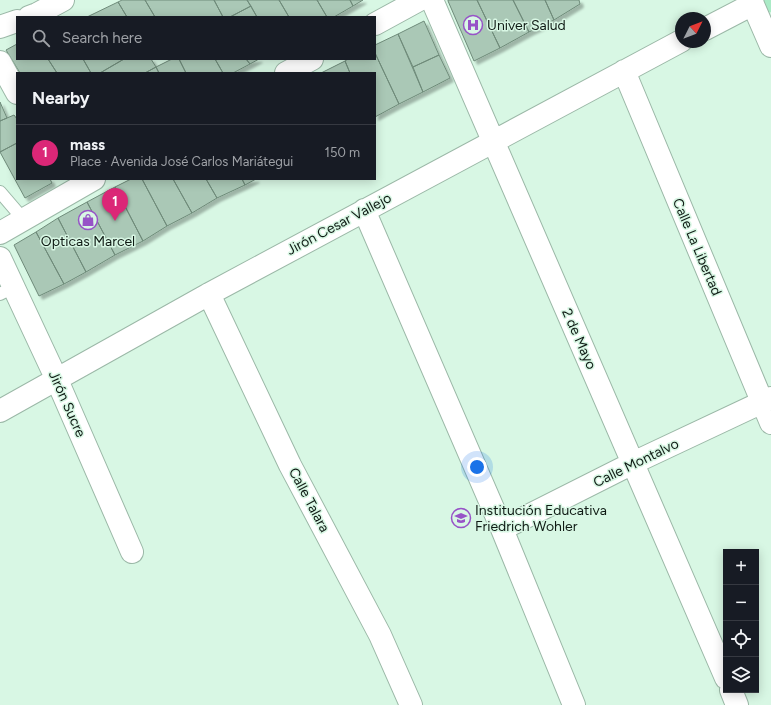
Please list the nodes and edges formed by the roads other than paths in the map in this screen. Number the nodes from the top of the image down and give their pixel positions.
1 (63, 0) edge
2 (419, 0) edge
3 (432, 0) edge
4 (752, 2) edge
5 (32, 16) edge
6 (16, 21) edge
7 (376, 23) edge
8 (711, 26) edge
9 (0, 27) edge
10 (675, 44) edge
11 (771, 46) edge
12 (310, 60) edge
13 (0, 62) edge
14 (624, 71) junction
15 (288, 72) edge
16 (16, 91) edge
17 (493, 141) junction
18 (90, 180) edge
19 (68, 185) edge
20 (0, 192) edge
21 (364, 210) junction
22 (24, 220) junction
23 (0, 233) edge
24 (0, 258) edge
25 (7, 291) edge
26 (210, 294) junction
27 (57, 380) junction
28 (767, 400) edge
29 (0, 412) edge
30 (771, 423) edge
31 (633, 464) junction
32 (502, 529) junction
33 (132, 552) dead end
34 (723, 671) edge
35 (732, 693) edge
36 (412, 705) edge
37 (574, 705) edge
38 (738, 705) edge

1 - 5 street
2 - 7 street
3 - 17 street, 2 de Mayo
4 - 8 street
4 - 11 street
6 - 9 street
10 - 14 street, Jirón Cesar Vallejo
12 - 15 street
13 - 16 street
14 - 17 street, Jirón Cesar Vallejo
14 - 28 street, Calle La Libertad
17 - 21 street, Jirón Cesar Vallejo
17 - 31 street, 2 de Mayo
18 - 19 street
19 - 22 street
20 - 22 lane
21 - 26 street, Jirón Cesar Vallejo
21 - 32 street
22 - 23 street
24 - 25 street, Jirón Sucre
25 - 27 street, Jirón Sucre
26 - 27 street, Jirón Cesar Vallejo
26 - 36 street, Calle Talara
27 - 29 street, Jirón Cesar Vallejo
27 - 33 street, Jirón Sucre
28 - 30 street, Calle La Libertad
28 - 31 street, Calle Montalvo
31 - 32 street, Calle Montalvo
31 - 34 street, 2 de Mayo
32 - 37 street
35 - 38 street

